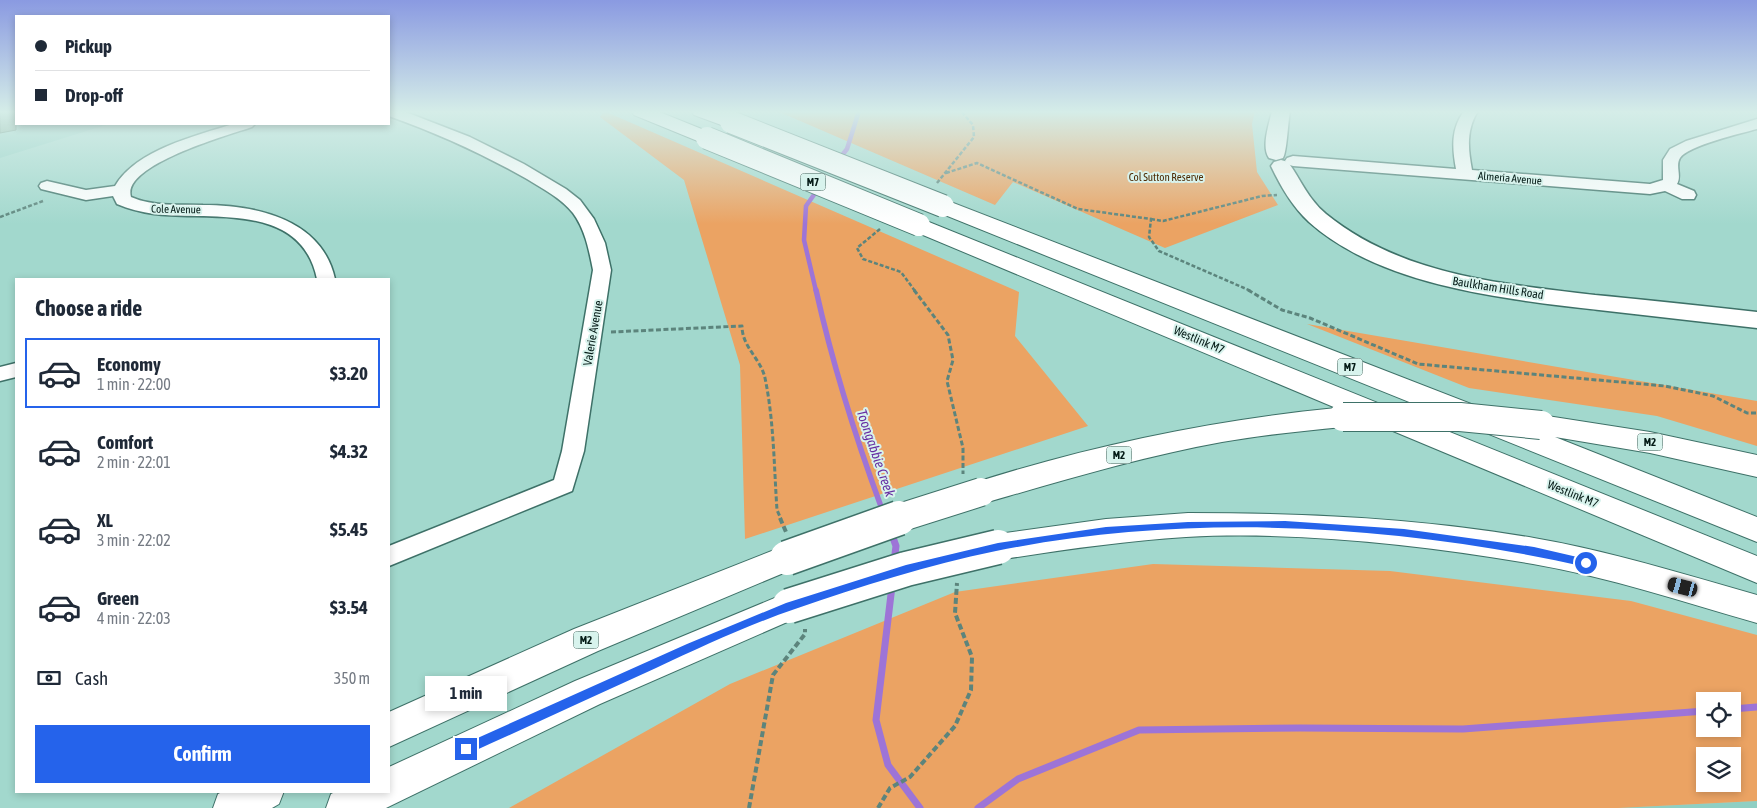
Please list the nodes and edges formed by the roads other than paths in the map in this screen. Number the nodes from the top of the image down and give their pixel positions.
1 (179, 149) edge
2 (482, 149) edge
3 (733, 149) edge
4 (805, 149) edge
5 (1280, 149) edge
6 (1460, 149) edge
7 (1682, 149) edge
8 (1283, 160) junction
9 (1465, 175) junction
10 (1666, 185) junction
11 (120, 190) junction
12 (51, 192) road end
13 (1688, 196) dead end
14 (326, 278) edge
15 (1757, 320) edge
16 (15, 370) edge
17 (0, 374) edge
18 (1757, 466) edge
19 (1757, 530) edge
20 (390, 556) edge
21 (1757, 570) edge
22 (1757, 609) edge
23 (390, 730) edge
24 (390, 787) edge
25 (261, 793) edge
26 (375, 793) edge
27 (232, 808) edge
28 (345, 808) edge

1 - 11 street
2 - 20 street, Valerie Avenue
3 - 21 highway, Westlink M7 / M7, bridge
4 - 19 highway, M7, bridge
5 - 8 street, Baulkham Hills Road
6 - 9 street
7 - 10 street
8 - 9 street, Almeria Avenue
8 - 15 street, Baulkham Hills Road
9 - 10 street, Almeria Avenue
10 - 13 street
11 - 12 street
11 - 14 street, Cole Avenue
16 - 17 street
18 - 23 highway, M2, bridge
22 - 24 highway, bridge
25 - 27 highway
26 - 28 highway

